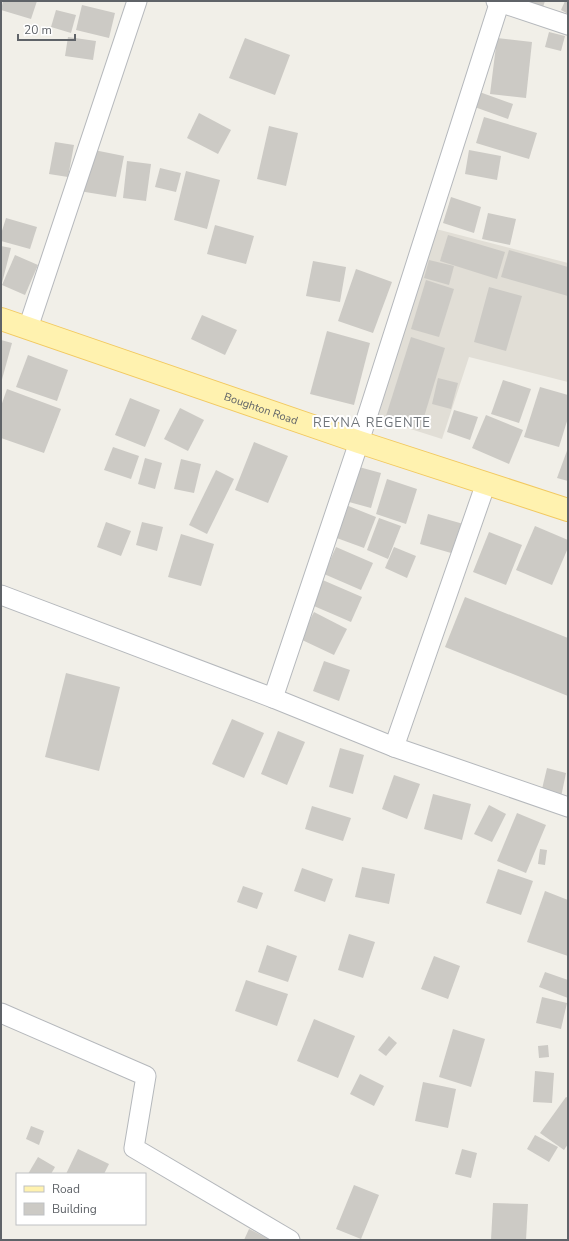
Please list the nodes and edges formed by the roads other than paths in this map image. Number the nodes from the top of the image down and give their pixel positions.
1 (137, 1) edge
2 (499, 1) edge
3 (568, 25) edge
4 (1, 319) edge
5 (28, 328) junction
6 (359, 442) junction
7 (486, 483) junction
8 (568, 510) edge
9 (1, 595) edge
10 (273, 698) junction
11 (394, 747) junction
12 (568, 807) edge
13 (1, 1013) edge
14 (290, 1240) edge

1 - 5 street
2 - 3 street
2 - 6 street
4 - 5 main road, Boughton Road
5 - 6 main road, Boughton Road
6 - 7 main road, Boughton Road
6 - 10 street
7 - 8 main road, Boughton Road
7 - 11 street
9 - 10 street
10 - 11 street
11 - 12 street
13 - 14 street

